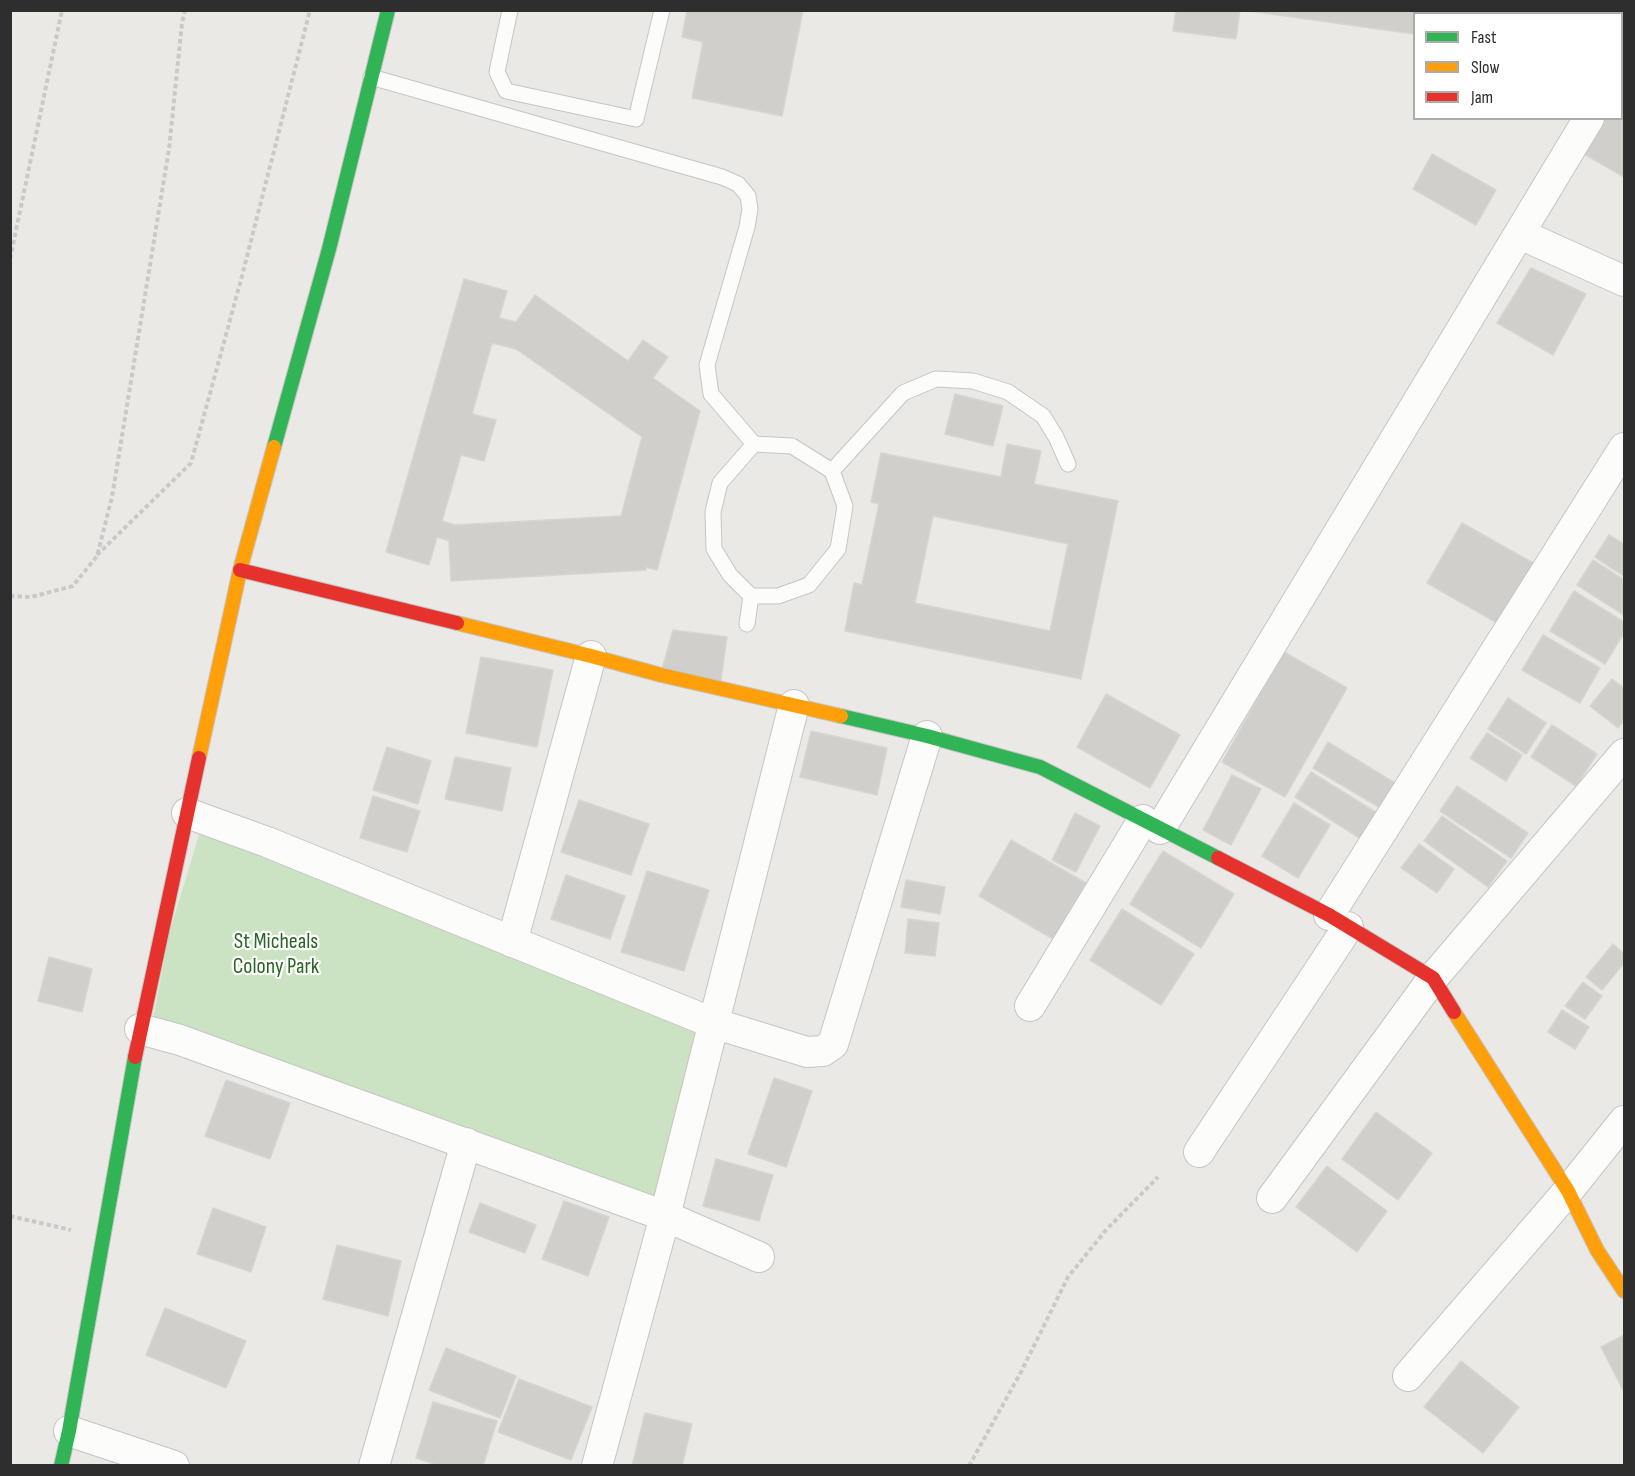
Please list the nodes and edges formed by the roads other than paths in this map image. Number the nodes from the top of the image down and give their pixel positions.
1 (388, 10) edge
2 (510, 10) edge
3 (662, 10) edge
4 (371, 77) junction
5 (1588, 120) edge
6 (1520, 234) junction
7 (1624, 281) edge
8 (754, 444) junction
9 (1624, 447) edge
10 (1068, 464) dead end
11 (832, 471) junction
12 (240, 570) junction
13 (751, 596) junction
14 (747, 624) dead end
15 (591, 656) junction
16 (794, 705) junction
17 (927, 736) junction
18 (1624, 754) edge
19 (187, 813) junction
20 (1152, 825) junction
21 (1338, 921) junction
22 (512, 942) junction
23 (1434, 978) junction
24 (1030, 1006) dead end
25 (713, 1023) junction
26 (140, 1029) junction
27 (1624, 1121) edge
28 (466, 1143) junction
29 (1199, 1152) dead end
30 (1568, 1191) junction
31 (1272, 1198) dead end
32 (665, 1216) junction
33 (759, 1257) dead end
34 (1624, 1291) edge
35 (1408, 1376) dead end
36 (69, 1431) junction
37 (61, 1466) edge
38 (174, 1466) edge
39 (374, 1466) edge
40 (597, 1466) edge

1 - 4 street
2 - 3 lane
4 - 8 lane
4 - 12 street
5 - 6 street
6 - 7 street
6 - 20 street
8 - 11 lane
8 - 13 lane
9 - 21 street
10 - 11 lane
11 - 13 lane
12 - 15 street
12 - 19 street
13 - 14 lane
15 - 16 street
15 - 22 street
16 - 17 street
16 - 25 street
17 - 20 street
17 - 25 street
18 - 23 street
19 - 22 street
19 - 26 street
20 - 21 street
20 - 24 street
21 - 23 street
21 - 29 street
22 - 25 street
23 - 30 street
23 - 31 street
25 - 32 street
26 - 28 street
26 - 36 street
27 - 30 street
28 - 32 street
28 - 39 street
30 - 34 street
30 - 35 street
32 - 33 street
32 - 40 street
36 - 37 street
36 - 38 street

